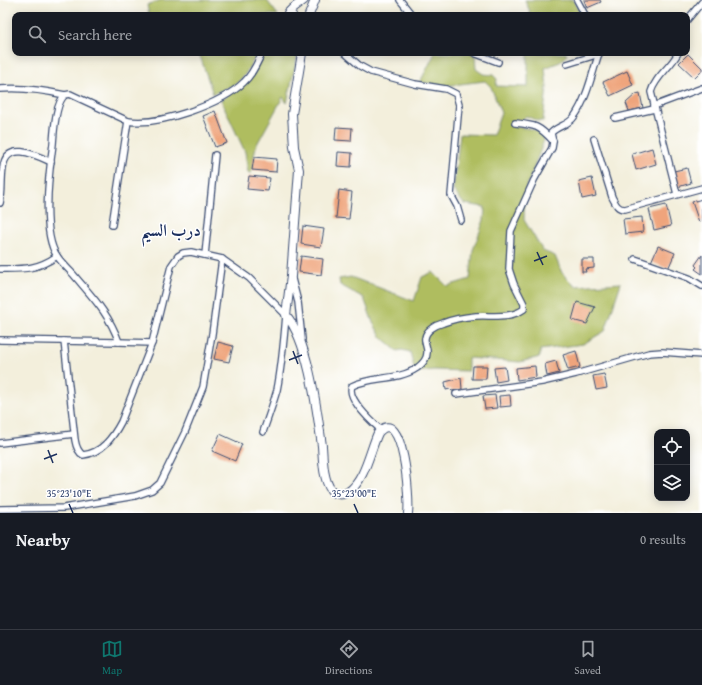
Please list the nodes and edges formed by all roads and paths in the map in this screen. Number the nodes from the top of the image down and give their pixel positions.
1 (304, 0) edge
2 (315, 0) edge
3 (400, 0) edge
4 (577, 0) edge
5 (702, 2) edge
6 (290, 12) edge
7 (310, 12) edge
8 (410, 12) edge
9 (583, 12) edge
10 (690, 16) edge
11 (261, 56) edge
12 (302, 56) edge
13 (348, 56) edge
14 (482, 56) edge
15 (591, 56) edge
16 (598, 56) edge
17 (676, 56) edge
18 (498, 62) dead end
19 (568, 64) dead end
20 (702, 88) edge
21 (0, 89) edge
22 (65, 94) junction
23 (654, 108) junction
24 (615, 118) dead end
25 (128, 121) junction
26 (516, 124) dead end
27 (594, 139) dead end
28 (553, 142) junction
29 (215, 155) dead end
30 (51, 162) junction
31 (702, 188) edge
32 (677, 194) junction
33 (0, 203) edge
34 (461, 220) dead end
35 (112, 225) dead end
36 (205, 255) junction
37 (57, 256) junction
38 (222, 259) junction
39 (635, 259) dead end
40 (0, 269) edge
41 (291, 276) junction
42 (702, 286) edge
43 (286, 315) junction
44 (0, 340) edge
45 (64, 341) junction
46 (119, 342) junction
47 (152, 343) junction
48 (302, 346) junction
49 (702, 355) edge
50 (456, 394) dead end
51 (381, 430) junction
52 (263, 432) dead end
53 (74, 434) junction
54 (0, 443) edge
55 (0, 509) edge
56 (408, 513) edge

1 - 6 street
2 - 7 street
3 - 8 street
4 - 9 street
5 - 10 street
11 - 25 street
12 - 41 street
13 - 34 street
14 - 18 street
15 - 19 street
16 - 28 street
17 - 23 street
20 - 23 street
21 - 22 street
22 - 25 street
22 - 30 street
23 - 24 street
23 - 32 street
25 - 35 street
26 - 28 street
27 - 32 street
28 - 51 street
29 - 36 street
30 - 33 street
30 - 37 street
31 - 32 street
36 - 38 street
36 - 47 street
37 - 40 street
37 - 46 street
38 - 43 street
38 - 55 street
39 - 42 street
41 - 43 street
41 - 48 street
43 - 48 street
43 - 52 street
44 - 45 street
45 - 46 street
45 - 53 street
46 - 47 street
47 - 53 street
48 - 51 street
49 - 50 street
51 - 56 street
53 - 54 street

